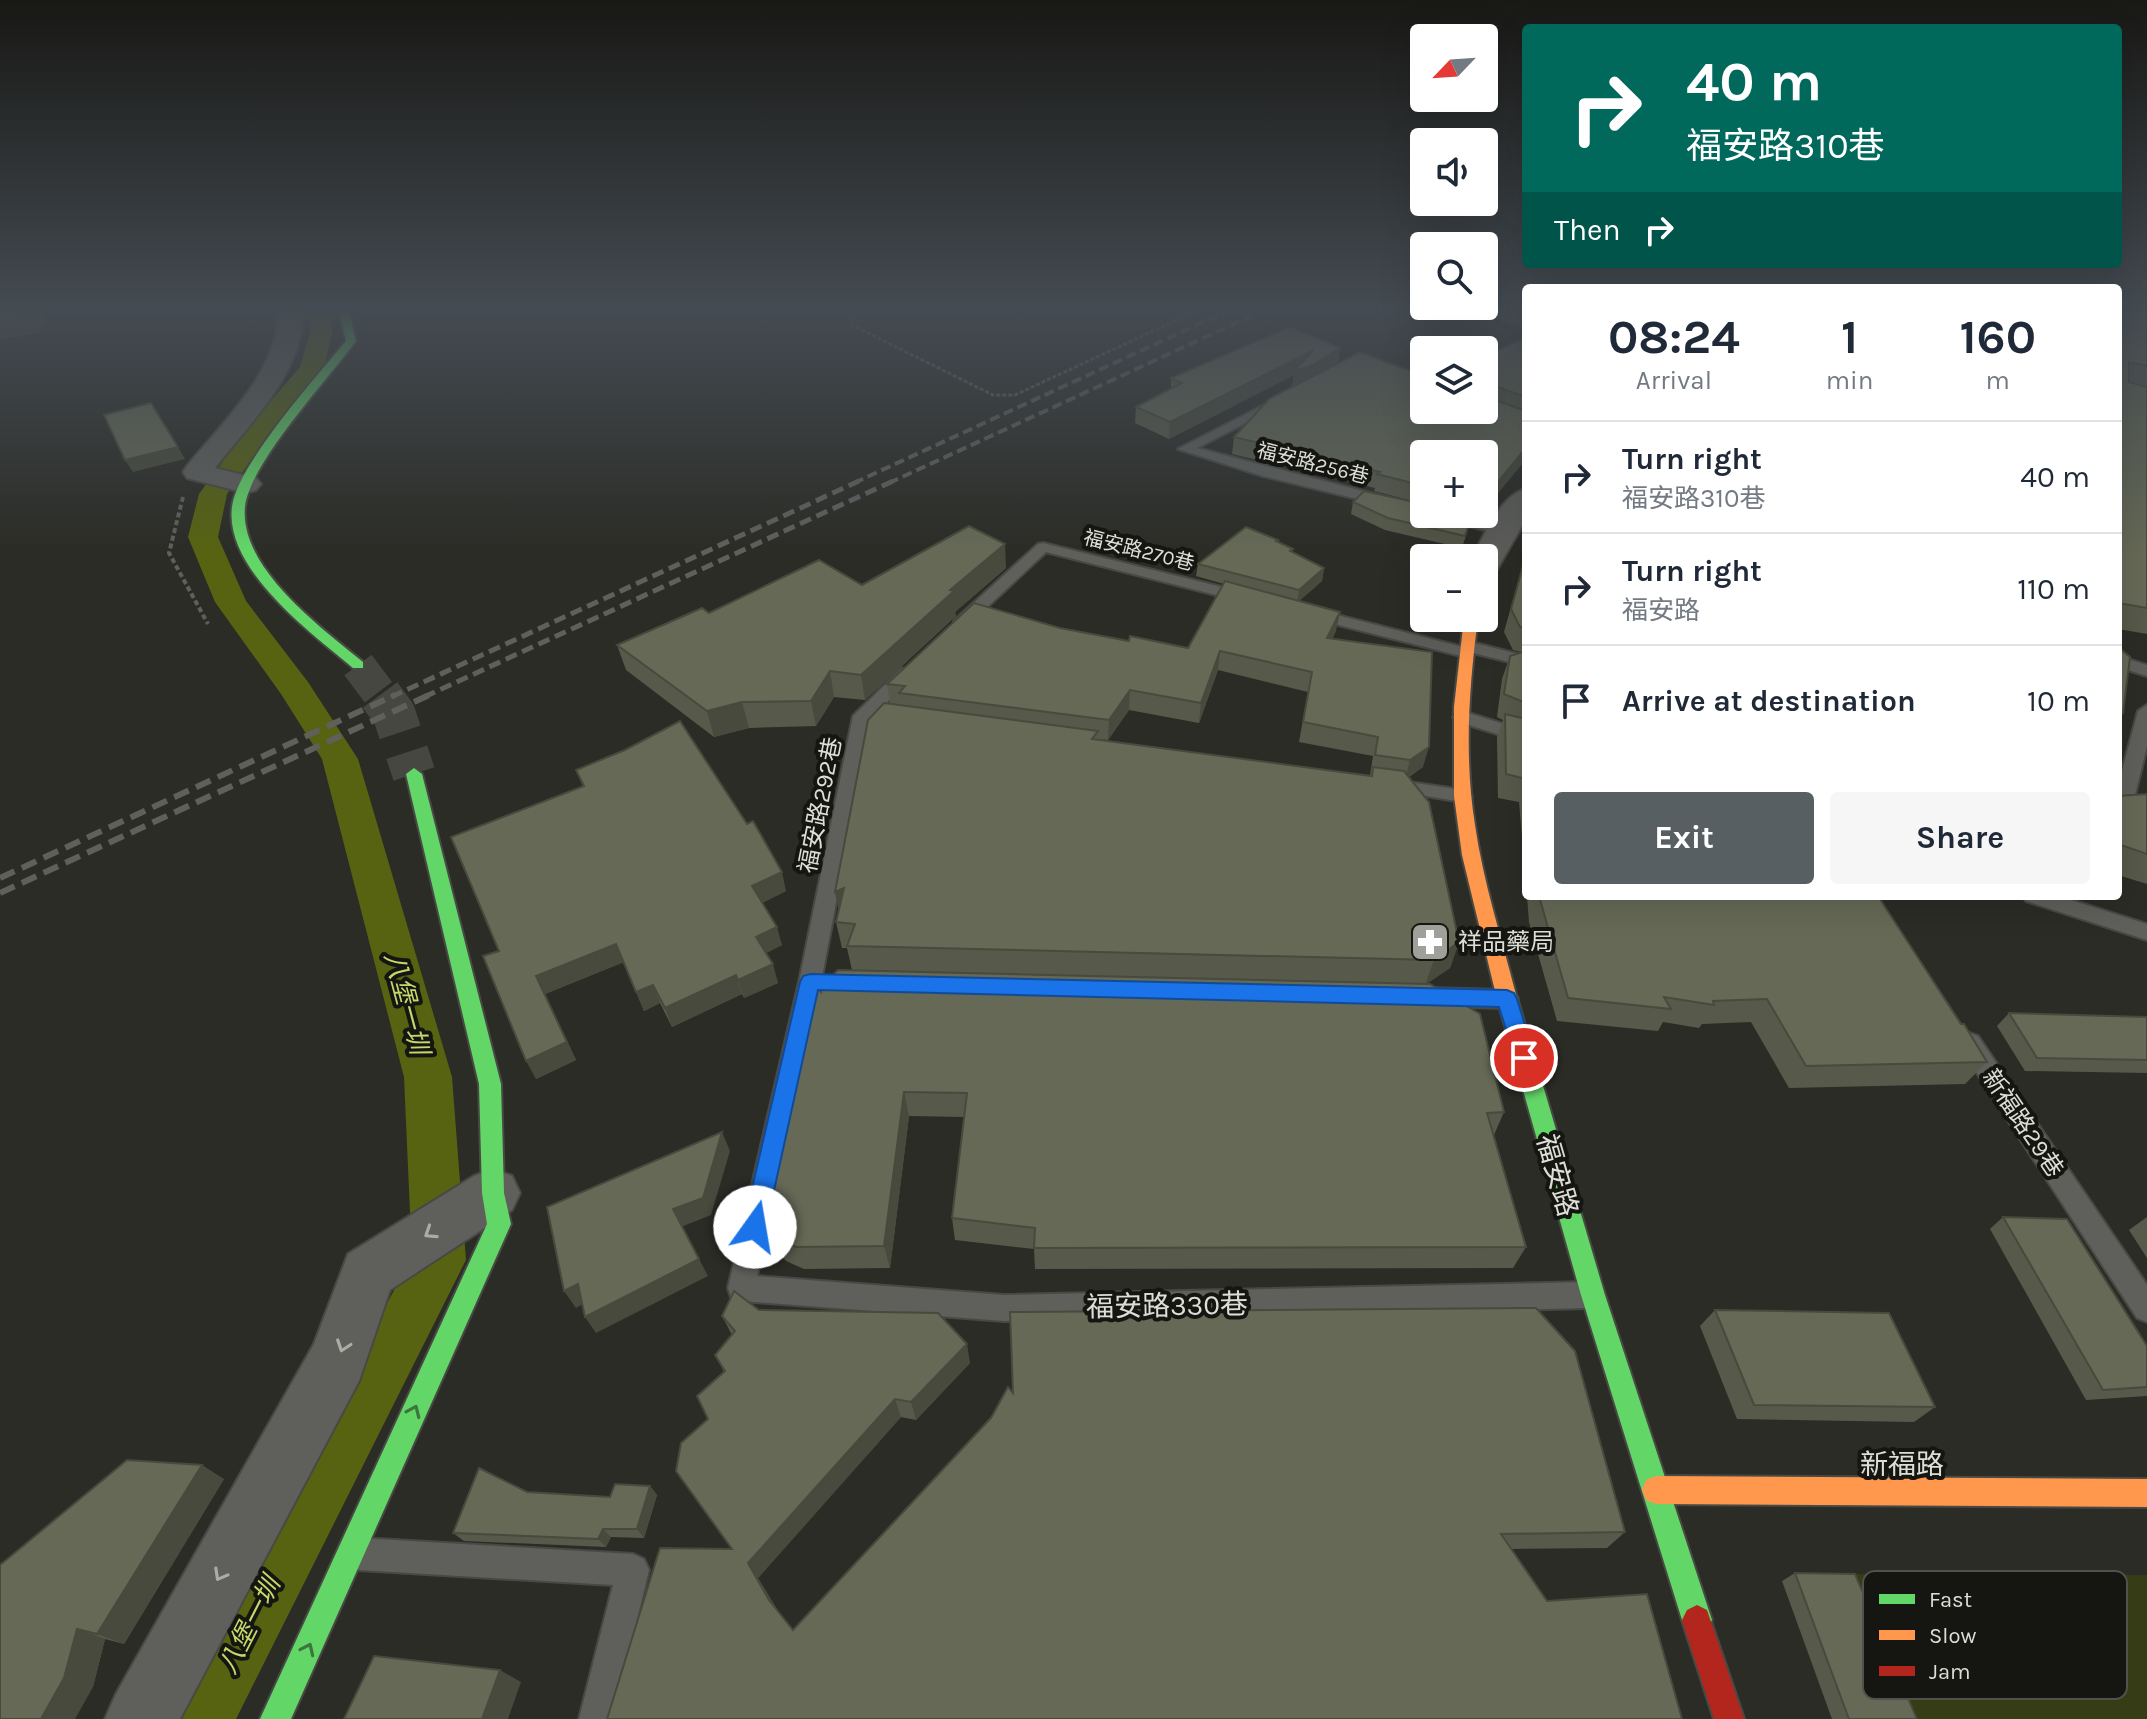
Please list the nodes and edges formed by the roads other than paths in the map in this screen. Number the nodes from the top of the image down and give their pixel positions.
1 (257, 391) edge
2 (314, 391) edge
3 (1293, 395) edge
4 (246, 484) junction
5 (1522, 503) edge
6 (1410, 507) edge
7 (1494, 528) edge
8 (1502, 530) junction
9 (1495, 544) edge
10 (1254, 600) edge
11 (1299, 611) edge
12 (952, 631) edge
13 (1469, 632) edge
14 (1466, 649) junction
15 (1522, 660) edge
16 (2122, 662) edge
17 (918, 663) edge
18 (358, 665) tunnel mouth
19 (2147, 671) edge
20 (2147, 711) edge
21 (862, 716) junction
22 (1462, 717) junction
23 (919, 721) edge
24 (1522, 736) edge
25 (414, 774) tunnel mouth
26 (1370, 783) edge
27 (1463, 796) junction
28 (2122, 799) edge
29 (2046, 900) edge
30 (2147, 932) edge
31 (1412, 996) edge
32 (1507, 999) junction
33 (1958, 1025) edge
34 (493, 1193) junction
35 (741, 1288) joint
36 (1593, 1295) junction
37 (2147, 1309) edge
38 (1656, 1490) junction
39 (2147, 1493) edge
40 (350, 1553) junction
41 (141, 1719) edge
42 (275, 1719) edge
43 (596, 1719) edge
44 (1729, 1719) edge

1 - 4 street
2 - 4 street
3 - 6 lane, 福安路256巷
4 - 18 street
5 - 8 street
7 - 8 lane
8 - 9 street
10 - 12 lane, 福安路270巷
11 - 14 lane
13 - 14 street, 福安路
14 - 15 lane
14 - 22 street, 福安路
16 - 19 lane
17 - 21 lane
20 - 28 lane
21 - 23 lane, 福安路292巷
21 - 35 lane, 福安路292巷
22 - 24 lane
22 - 27 street, 福安路
25 - 34 street
26 - 27 lane
27 - 32 street, 福安路
29 - 30 lane
31 - 32 lane
32 - 36 street, 福安路
33 - 37 lane, 新福路29巷
40 -> 34 street
34 -> 41 street
35 - 36 lane, 福安路330巷
36 - 38 street, 福安路
38 - 39 street, 新福路
38 - 44 street, 福安路
42 -> 40 street
40 - 43 lane

